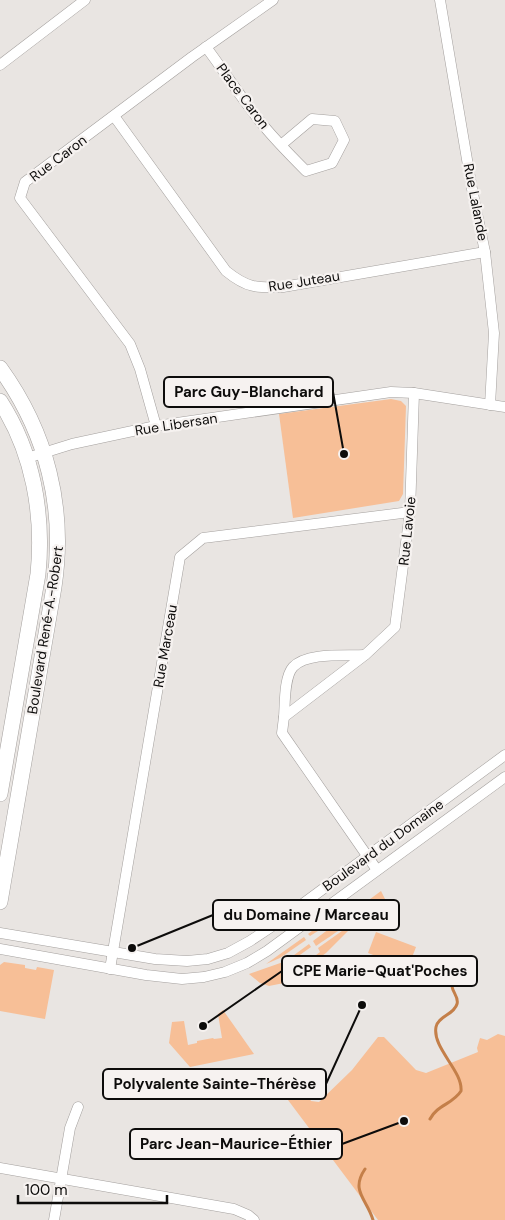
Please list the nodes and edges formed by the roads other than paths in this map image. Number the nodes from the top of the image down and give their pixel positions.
1 (85, 0) edge
2 (273, 0) edge
3 (440, 0) edge
4 (206, 47) junction
5 (0, 65) edge
6 (114, 116) junction
7 (281, 145) junction
8 (485, 252) junction
9 (0, 368) edge
10 (414, 393) junction
11 (0, 401) edge
12 (490, 405) junction
13 (505, 407) edge
14 (156, 426) junction
15 (45, 452) junction
16 (27, 458) junction
17 (410, 512) junction
18 (365, 655) junction
19 (284, 717) junction
20 (505, 755) edge
21 (505, 777) edge
22 (0, 794) edge
23 (367, 857) junction
24 (377, 870) junction
25 (0, 902) edge
26 (0, 933) edge
27 (0, 949) edge
28 (113, 952) junction
29 (110, 969) junction
30 (78, 1107) dead end
31 (0, 1168) edge
32 (61, 1178) junction
33 (230, 1208) junction
34 (54, 1220) edge
35 (228, 1220) edge
36 (254, 1220) edge

1 - 5 street
2 - 4 street, Rue Caron
3 - 8 street, Rue Lalande
4 - 6 street, Rue Caron
4 - 7 street, Place Caron
6 - 8 street, Rue Juteau
6 - 14 street, Rue Caron
7 - 7 street, Place Caron
8 - 12 street, Rue Lalande
9 - 15 street, Boulevard René-A.-Robert
10 - 12 street, Rue Libersan
10 - 14 street, Rue Libersan
10 - 17 street, Rue Lavoie
11 - 16 street, Boulevard René-A.-Robert
12 - 13 street, Rue Libersan
14 - 15 street, Rue Libersan
15 - 16 street, Rue Libersan
15 - 25 street, Boulevard René-A.-Robert
16 - 22 street, Boulevard René-A.-Robert
17 - 18 street, Rue Lavoie
17 - 28 street, Rue Marceau
18 - 19 street, Rue Lavoie
18 - 19 street
19 - 23 street
20 - 23 street, Boulevard du Domaine
21 - 24 street, Boulevard du Domaine
23 - 24 street
23 - 28 street, Boulevard du Domaine
24 - 29 street, Boulevard du Domaine
26 - 28 street, Boulevard du Domaine
27 - 29 street, Boulevard du Domaine
28 - 29 street, Rue Marceau
30 - 32 street
31 - 32 street
32 - 33 street
32 - 34 street
33 - 35 street
33 - 36 street

